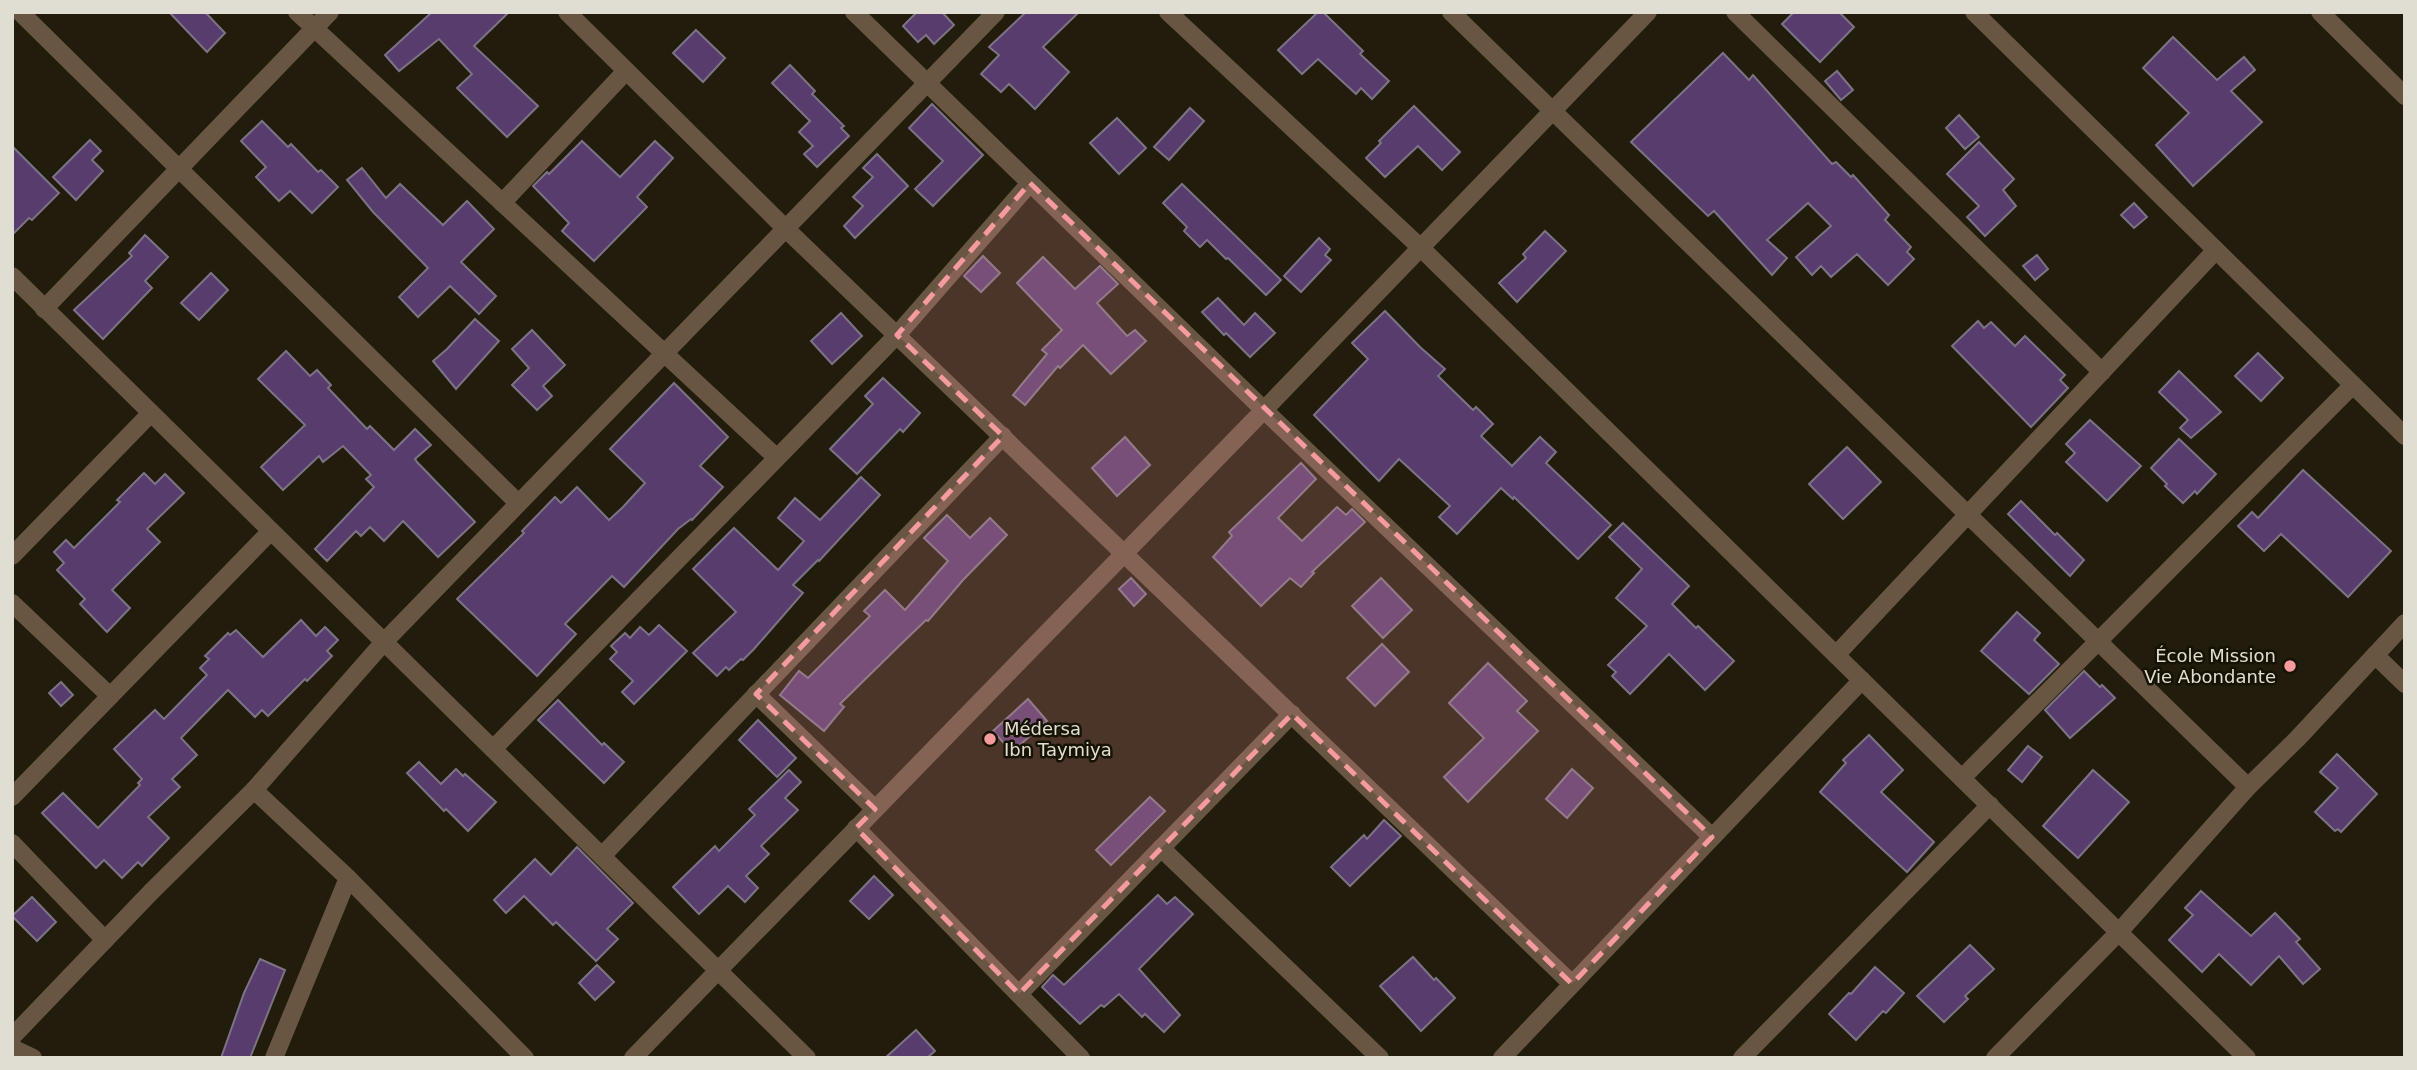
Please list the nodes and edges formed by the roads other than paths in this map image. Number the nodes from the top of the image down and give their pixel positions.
1 (20, 12) edge
2 (297, 12) edge
3 (330, 12) edge
4 (567, 12) edge
5 (854, 12) edge
6 (996, 12) edge
7 (1168, 12) edge
8 (1451, 12) edge
9 (1648, 12) edge
10 (1735, 12) edge
11 (1974, 12) edge
12 (2320, 12) edge
13 (314, 29) junction
14 (626, 71) junction
15 (927, 83) junction
16 (2405, 96) edge
17 (1551, 111) junction
18 (179, 168) junction
19 (1030, 183) junction
20 (502, 203) junction
21 (786, 229) junction
22 (1421, 248) junction
23 (2216, 250) junction
24 (12, 276) edge
25 (44, 309) junction
26 (897, 335) junction
27 (664, 354) junction
28 (2102, 372) junction
29 (2353, 385) junction
30 (1264, 410) junction
31 (151, 413) junction
32 (1003, 436) junction
33 (2405, 436) edge
34 (776, 457) junction
35 (518, 503) junction
36 (1968, 515) junction
37 (271, 531) junction
38 (14, 552) edge
39 (1125, 553) junction
40 (12, 603) edge
41 (2405, 623) edge
42 (384, 642) junction
43 (2098, 642) junction
44 (1836, 655) junction
45 (2375, 655) junction
46 (1862, 680) junction
47 (2405, 684) edge
48 (756, 694) junction
49 (110, 696) junction
50 (1292, 714) junction
51 (493, 750) junction
52 (1962, 778) junction
53 (2248, 787) junction
54 (254, 789) junction
55 (12, 797) edge
56 (1990, 805) junction
57 (875, 809) junction
58 (856, 828) junction
59 (1712, 837) junction
60 (12, 842) edge
61 (1161, 848) junction
62 (602, 856) junction
63 (348, 877) junction
64 (2119, 932) junction
65 (105, 940) junction
66 (718, 970) junction
67 (1572, 984) junction
68 (1018, 994) junction
69 (12, 1037) edge
70 (12, 1048) edge
71 (33, 1058) edge
72 (274, 1058) edge
73 (525, 1058) edge
74 (633, 1058) edge
75 (807, 1058) edge
76 (1081, 1058) edge
77 (1380, 1058) edge
78 (1502, 1058) edge
79 (1742, 1058) edge
80 (1995, 1058) edge
81 (2248, 1058) edge

1 - 18 street
2 - 13 street
3 - 13 street
4 - 14 street
5 - 15 street
6 - 15 street
7 - 22 street
8 - 17 street
9 - 17 street
10 - 28 street
11 - 23 street
12 - 16 street
13 - 18 street
13 - 20 street
14 - 20 street
14 - 21 street
15 - 19 street
15 - 21 street
17 - 22 street
17 - 36 street
18 - 25 street
18 - 35 street
19 - 26 street
19 - 30 street
20 - 27 street
21 - 26 street
21 - 27 street
22 - 30 street
22 - 44 street
23 - 28 street
23 - 29 street
24 - 25 street
25 - 31 street
26 - 32 street
26 - 34 street
27 - 34 street
27 - 35 street
28 - 36 street
29 - 33 street
29 - 43 street
30 - 39 street
30 - 59 street
31 - 37 street
31 - 38 street
32 - 39 street
32 - 48 street
34 - 51 street
35 - 42 street
36 - 43 street
36 - 44 street
37 - 42 street
37 - 49 street
39 - 50 street
39 - 57 street
40 - 49 street
41 - 45 street
42 - 51 street
42 - 54 street
43 - 52 street
43 - 53 street
44 - 46 street
45 - 47 street
45 - 53 street
46 - 52 street
46 - 59 street
48 - 57 street
48 - 62 street
49 - 55 street
50 - 61 street
50 - 67 street
51 - 62 street
52 - 56 street
53 - 64 street
54 - 63 street
54 - 65 street
56 - 64 street
56 - 79 street
57 - 58 street
58 - 66 street
58 - 68 street
59 - 67 street
60 - 65 street
61 - 68 street
61 - 77 street
62 - 66 street
63 - 72 street
63 - 73 street
64 - 80 street
64 - 81 street
65 - 69 street
66 - 74 street
66 - 75 street
67 - 78 street
68 - 76 street
70 - 71 street

